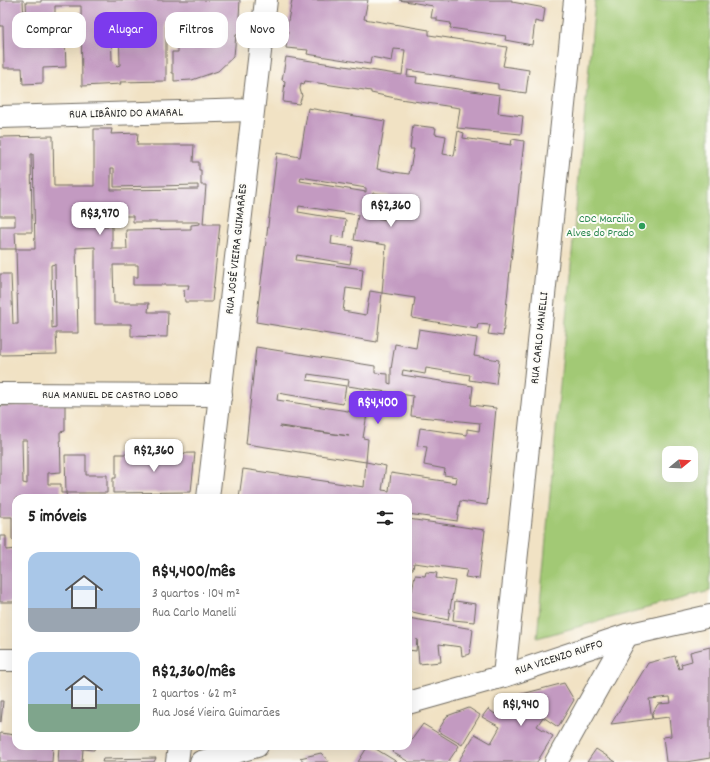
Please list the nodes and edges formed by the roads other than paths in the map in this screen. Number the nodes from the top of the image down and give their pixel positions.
1 (266, 0) edge
2 (575, 0) edge
3 (252, 110) junction
4 (0, 117) edge
5 (0, 394) edge
6 (221, 395) junction
7 (209, 494) edge
8 (710, 616) edge
9 (627, 635) junction
10 (0, 660) edge
11 (12, 660) edge
12 (504, 676) junction
13 (412, 702) edge
14 (178, 750) edge
15 (243, 750) edge
16 (177, 762) edge
17 (201, 762) edge
18 (556, 762) edge

1 - 3 street, RUA JOSÉ VIEIRA GUIMARÃES
2 - 12 street, RUA CARLO MANELLI
3 - 4 street, RUA LIBÂNIO DO AMARAL
3 - 6 street, RUA JOSÉ VIEIRA GUIMARÃES
5 - 6 street, RUA MANUEL DE CASTRO LOBO
6 - 7 street, RUA JOSÉ VIEIRA GUIMARÃES
8 - 9 street, RUA VICENZO RUFFO
9 - 12 street, RUA VICENZO RUFFO
9 - 18 street
10 - 11 street
12 - 13 street, RUA VICENZO RUFFO
14 - 16 street
15 - 17 street

